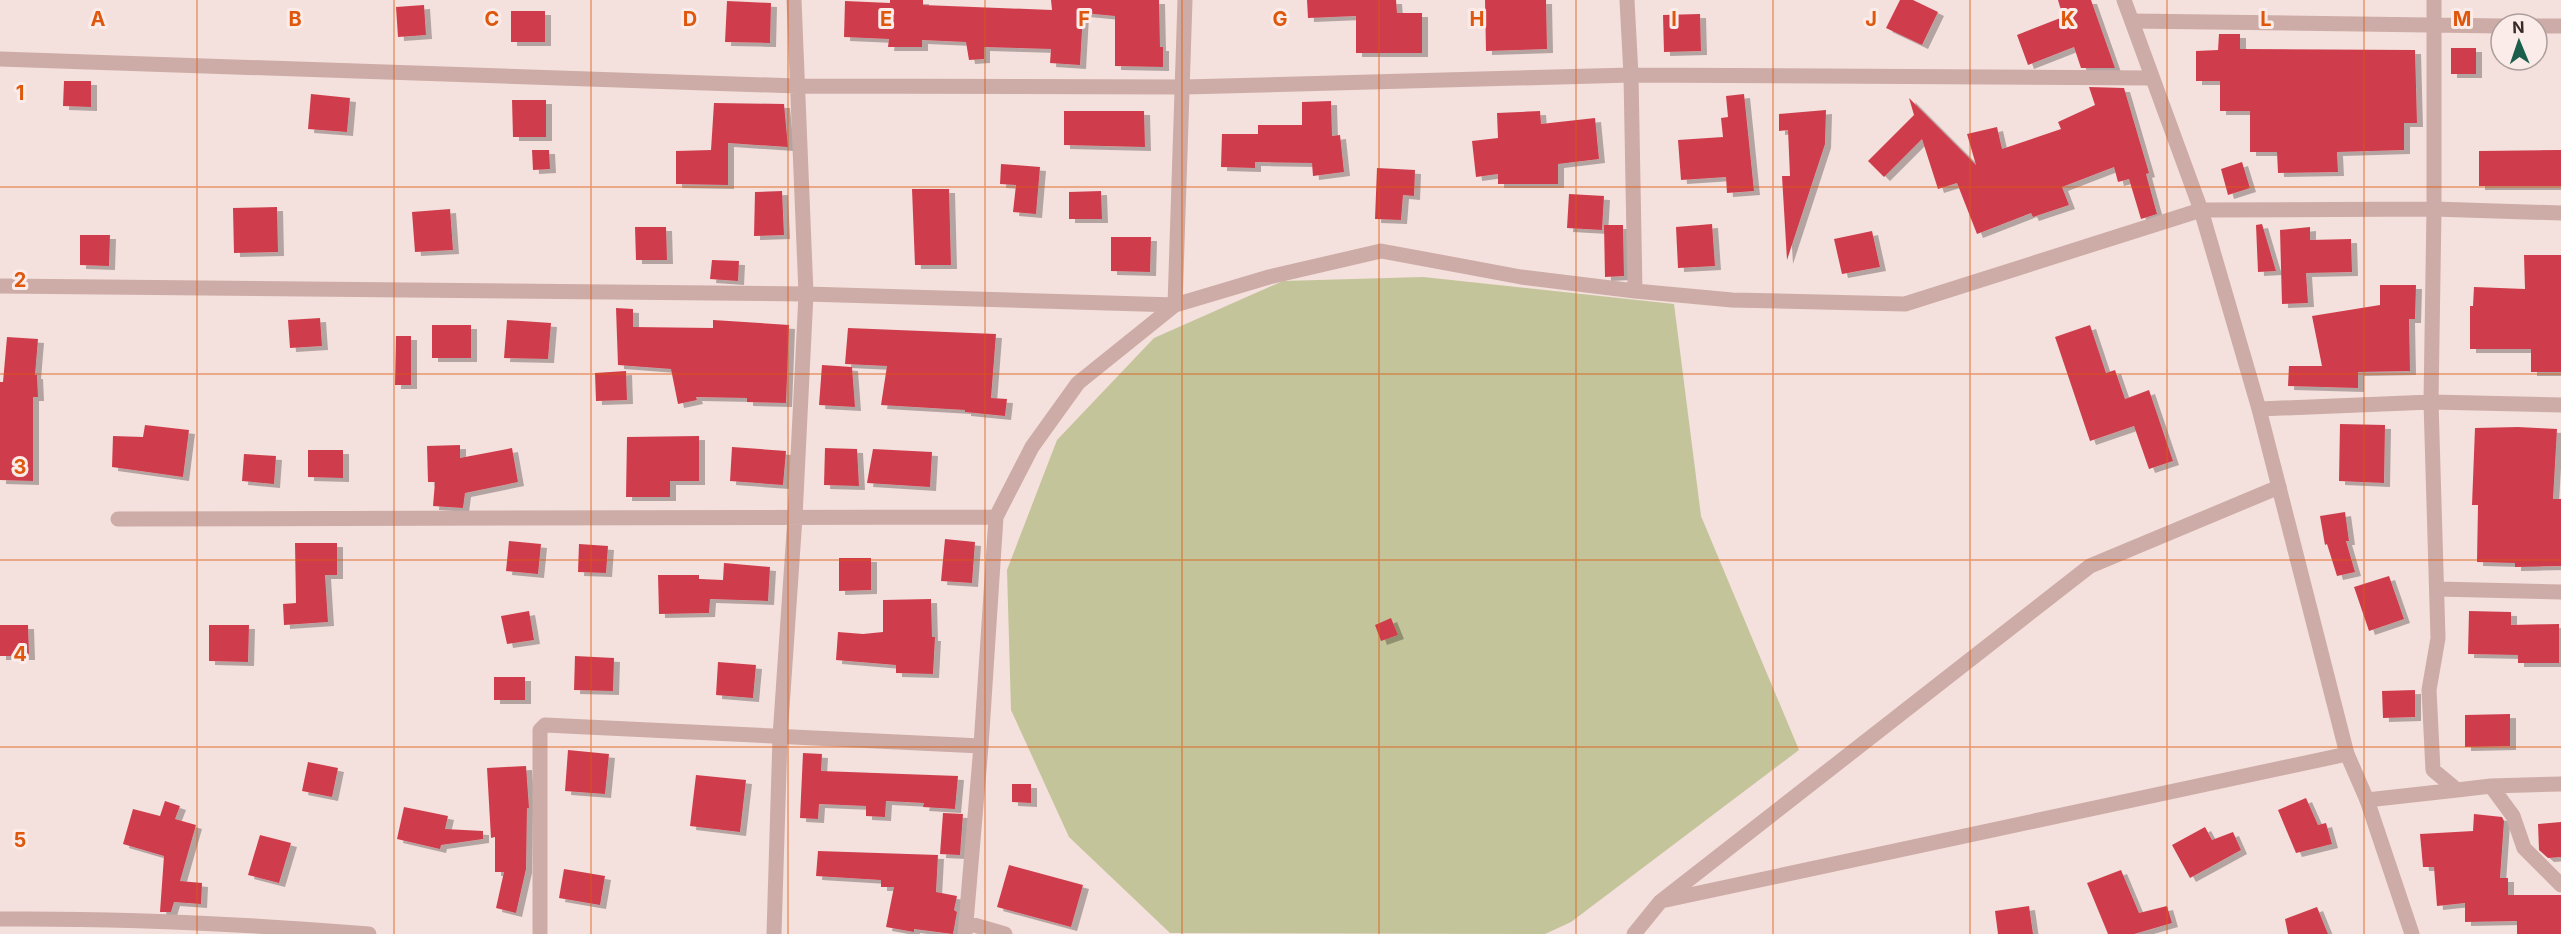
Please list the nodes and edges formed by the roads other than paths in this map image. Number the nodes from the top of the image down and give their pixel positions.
1 (794, 0) edge
2 (1185, 0) edge
3 (1627, 0) edge
4 (2124, 0) edge
5 (2434, 0) edge
6 (2132, 21) junction
7 (2434, 25) junction
8 (2489, 26) edge
9 (0, 59) edge
10 (1631, 75) junction
11 (2152, 78) junction
12 (797, 86) junction
13 (1184, 87) junction
14 (2434, 209) junction
15 (2201, 210) junction
16 (2561, 213) edge
17 (0, 286) edge
18 (1635, 291) junction
19 (806, 294) junction
20 (1175, 305) junction
21 (2431, 402) junction
22 (2561, 405) edge
23 (2259, 409) junction
24 (2279, 487) junction
25 (795, 517) junction
26 (996, 518) junction
27 (118, 519) dead end
28 (2437, 589) junction
29 (2561, 592) edge
30 (780, 737) junction
31 (981, 746) junction
32 (2347, 754) junction
33 (2561, 784) edge
34 (2491, 786) junction
35 (2457, 790) junction
36 (2367, 800) junction
37 (2561, 885) edge
38 (1660, 902) junction
39 (0, 919) edge
40 (966, 928) edge
41 (369, 934) edge
42 (540, 934) edge
43 (774, 934) edge
44 (1005, 934) edge
45 (1634, 934) edge
46 (2412, 934) edge

1 - 12 street
2 - 13 street
3 - 10 street
4 - 6 street
5 - 7 street
6 - 7 street
6 - 11 street
7 - 8 street
7 - 14 street
9 - 12 street
10 - 11 street
10 - 13 street
10 - 18 street
11 - 15 street
12 - 13 street
12 - 19 street
13 - 20 street
14 - 15 street
14 - 16 street
14 - 21 street
15 - 18 street
15 - 23 street
17 - 19 street
18 - 20 street
19 - 20 street
19 - 25 street
20 - 26 street
21 - 22 street
21 - 23 street
21 - 28 street
23 - 24 street
24 - 32 street
24 - 38 street
25 - 26 street
25 - 27 street
25 - 30 street
26 - 31 street
28 - 29 street
28 - 35 street
30 - 31 street
30 - 42 street
30 - 43 street
31 - 40 street
32 - 36 street
32 - 38 street
33 - 34 street
34 - 35 street
34 - 37 street
35 - 36 street
36 - 46 street
38 - 45 street
39 - 41 street
40 - 44 street

